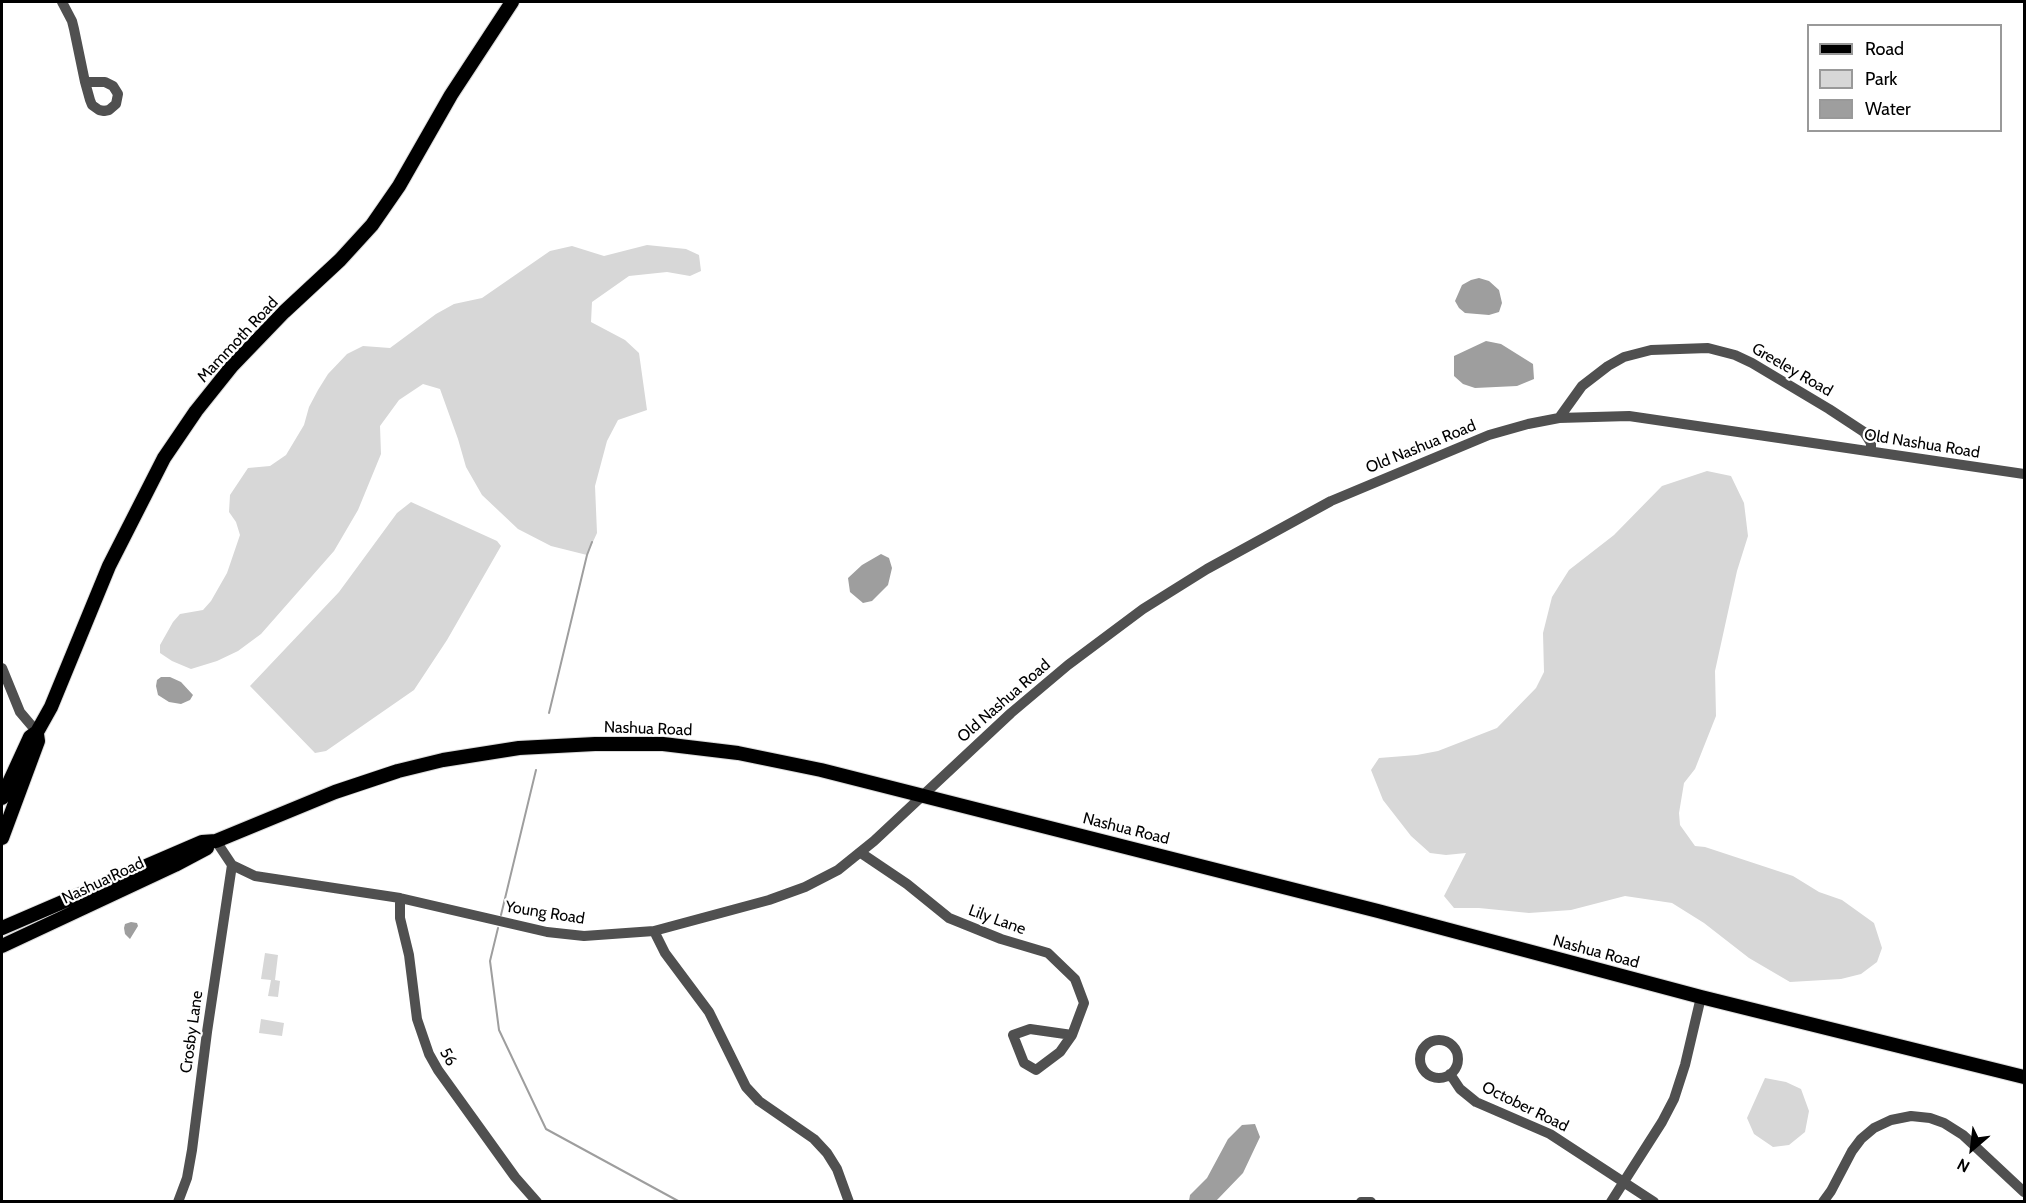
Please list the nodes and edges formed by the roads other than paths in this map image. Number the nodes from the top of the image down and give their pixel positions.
1 (62, 2) edge
2 (512, 2) edge
3 (86, 82) dead end
4 (1560, 418) junction
5 (1871, 451) junction
6 (2025, 474) edge
7 (2, 668) edge
8 (37, 732) junction
9 (922, 795) junction
10 (2, 798) edge
11 (2, 838) edge
12 (216, 840) junction
13 (861, 853) junction
14 (232, 865) junction
15 (400, 898) junction
16 (2, 928) edge
17 (654, 931) junction
18 (2, 946) edge
19 (1701, 997) junction
20 (1072, 1035) junction
21 (1450, 1074) dead end
22 (2025, 1077) edge
23 (1624, 1181) junction
24 (2025, 1192) edge
25 (178, 1202) edge
26 (537, 1202) edge
27 (849, 1202) edge
28 (1361, 1202) edge
29 (1371, 1202) edge
30 (1611, 1202) edge
31 (1654, 1202) edge
32 (1823, 1202) edge

1 - 3 street
2 - 8 main road, Mammoth Road
4 - 5 street, Old Nashua Road
4 - 5 street, Greeley Road
4 - 9 street, Old Nashua Road
5 - 6 street, Old Nashua Road
7 - 8 street
8 - 10 main road, Mammoth Road
8 - 11 main road, Mammoth Road
9 - 12 main road, Nashua Road
9 - 13 street, Young Road
9 - 19 main road, Nashua Road
12 - 14 street
12 - 16 main road, Nashua Road
12 - 18 main road, Nashua Road
13 - 17 street, Young Road
13 - 20 street, Lily Lane
14 - 15 street, Young Road
14 - 25 street, Crosby Lane
15 - 17 street, Young Road
15 - 26 street, 56
17 - 27 street
19 - 22 main road, Nashua Road
19 - 23 street
20 - 20 street, Lily Lane
21 - 23 street, October Road
23 - 30 street
23 - 31 street, October Road
24 - 32 street
28 - 29 street

